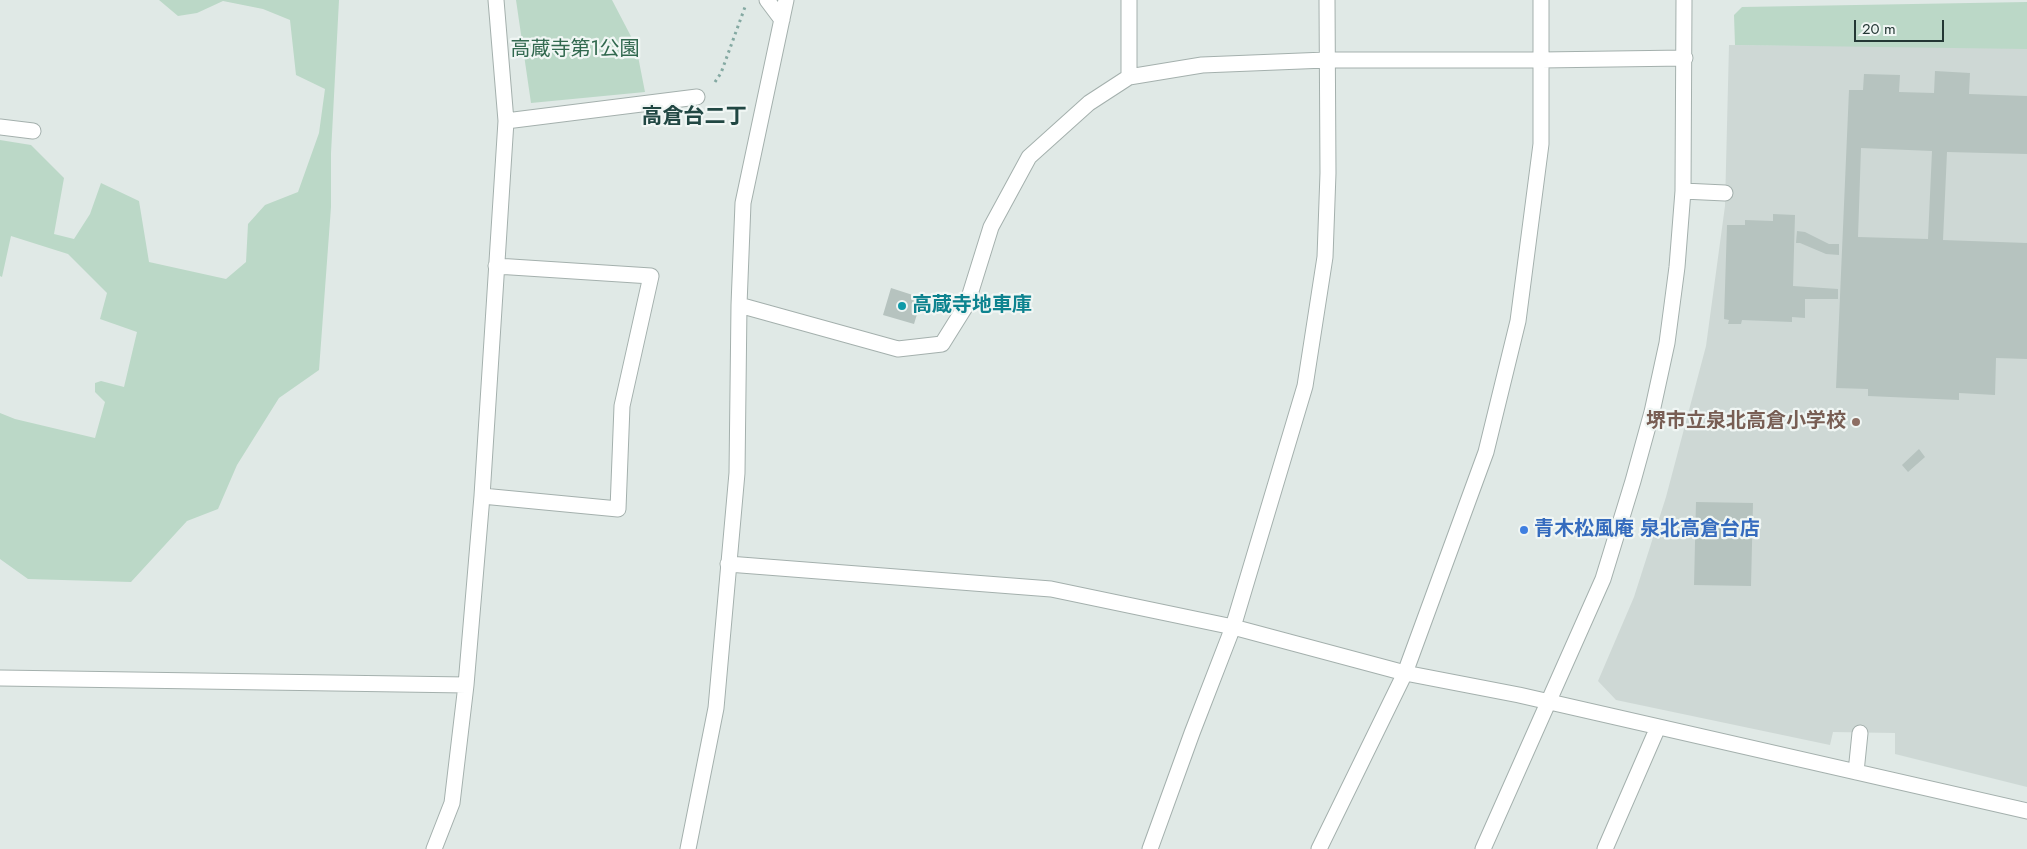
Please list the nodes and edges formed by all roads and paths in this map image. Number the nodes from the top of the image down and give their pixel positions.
1 (496, 0) edge
2 (747, 0) edge
3 (767, 0) edge
4 (786, 0) edge
5 (1130, 0) edge
6 (1327, 0) edge
7 (1541, 0) edge
8 (1684, 0) edge
9 (782, 20) junction
10 (1685, 58) junction
11 (1326, 60) junction
12 (1541, 60) junction
13 (1129, 77) junction
14 (697, 97) joint
15 (506, 121) junction
16 (0, 127) edge
17 (33, 131) dead end
18 (1683, 191) junction
19 (1726, 192) dead end
20 (496, 266) junction
21 (739, 305) junction
22 (482, 496) junction
23 (728, 564) junction
24 (1233, 627) junction
25 (1405, 672) junction
26 (0, 678) edge
27 (466, 685) junction
28 (1549, 703) junction
29 (1658, 727) junction
30 (1860, 733) dead end
31 (1856, 772) junction
32 (2027, 811) edge
33 (434, 849) edge
34 (688, 849) edge
35 (1150, 849) edge
36 (1319, 849) edge
37 (1483, 849) edge
38 (1605, 849) edge

1 - 15 street
2 - 14 path
3 - 9 street
4 - 9 street
5 - 13 street
6 - 11 street
7 - 12 street
8 - 10 street
9 - 21 street
10 - 12 street
10 - 18 street
11 - 12 street
11 - 13 street
11 - 24 street
12 - 25 street
13 - 21 street
14 - 15 street
15 - 20 street
16 - 17 street
18 - 19 street
18 - 28 street
20 - 22 street
20 - 22 street
21 - 23 street
22 - 27 street
23 - 24 street
23 - 34 street
24 - 25 street
24 - 35 street
25 - 28 street
25 - 36 street
26 - 27 street
27 - 33 street
28 - 29 street
28 - 37 street
29 - 31 street
29 - 38 street
30 - 31 street
31 - 32 street

